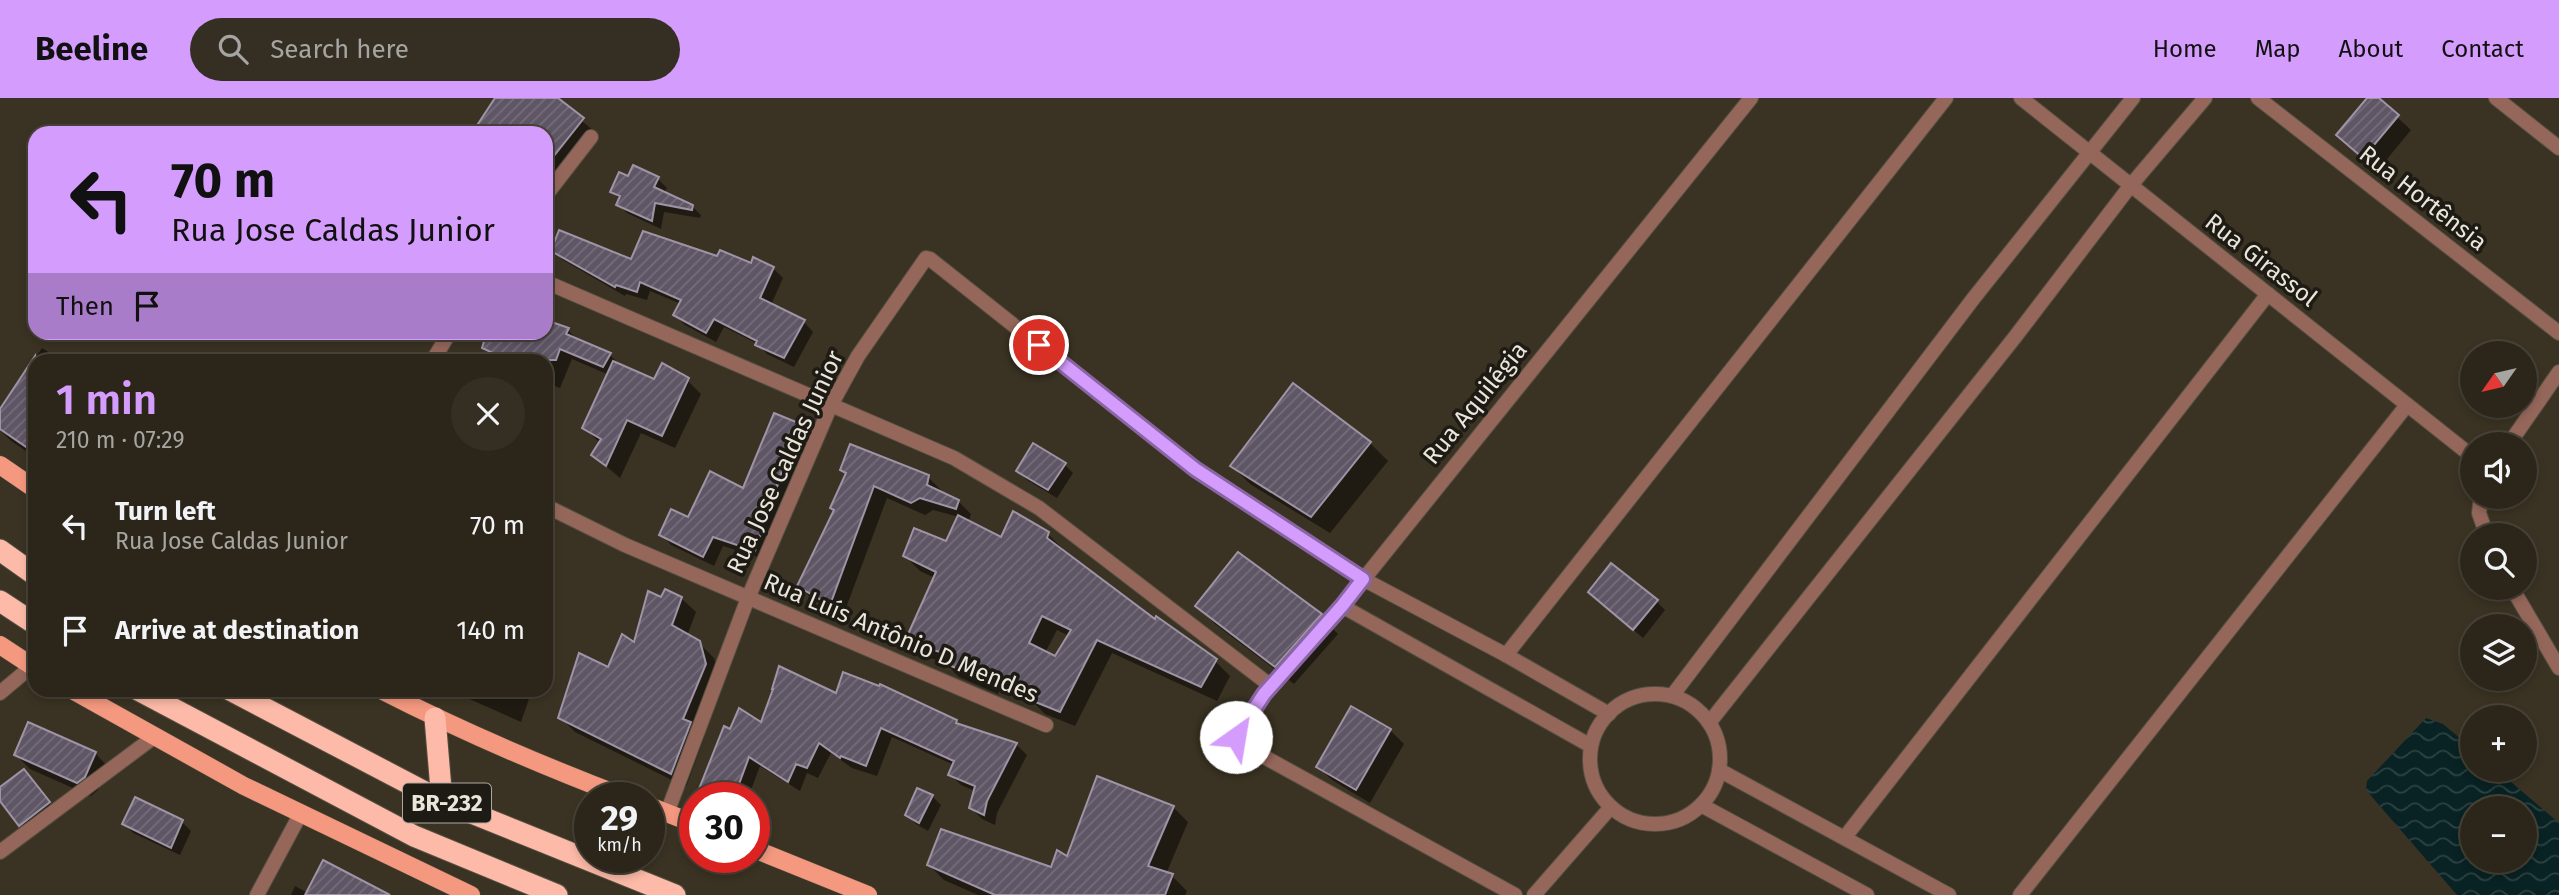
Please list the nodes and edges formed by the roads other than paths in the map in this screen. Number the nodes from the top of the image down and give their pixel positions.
1 (1751, 98) edge
2 (1945, 98) edge
3 (2021, 98) edge
4 (2133, 98) edge
5 (2205, 98) edge
6 (2258, 98) edge
7 (2496, 98) edge
8 (591, 137) dead end
9 (2559, 148) edge
10 (2089, 152) junction
11 (2131, 185) junction
12 (553, 186) edge
13 (553, 285) edge
14 (2268, 295) junction
15 (2559, 333) edge
16 (2559, 372) edge
17 (831, 405) junction
18 (2407, 405) junction
19 (2517, 432) edge
20 (2460, 447) edge
21 (0, 465) edge
22 (28, 484) edge
23 (553, 509) edge
24 (0, 551) edge
25 (28, 570) edge
26 (1363, 579) junction
27 (748, 598) junction
28 (2519, 600) edge
29 (0, 601) edge
30 (1342, 606) junction
31 (28, 619) edge
32 (0, 645) edge
33 (1506, 655) junction
34 (28, 663) edge
35 (2559, 668) edge
36 (28, 672) edge
37 (1271, 686) junction
38 (0, 693) edge
39 (1672, 696) junction
40 (84, 697) edge
41 (151, 697) edge
42 (243, 697) edge
43 (394, 697) edge
44 (1609, 714) junction
45 (435, 718) junction
46 (1709, 723) junction
47 (1046, 725) dead end
48 (154, 737) junction
49 (1591, 746) junction
50 (1719, 770) junction
51 (586, 782) edge
52 (442, 801) junction
53 (1701, 805) junction
54 (1611, 807) junction
55 (301, 813) junction
56 (667, 813) joint
57 (679, 818) edge
58 (1844, 837) junction
59 (0, 852) edge
60 (770, 855) edge
61 (257, 895) edge
62 (471, 895) edge
63 (558, 895) edge
64 (675, 895) edge
65 (868, 895) edge
66 (1515, 895) edge
67 (1534, 895) edge
68 (1867, 895) edge
69 (1949, 895) edge
70 (2021, 895) edge

1 - 26 street, Rua Aquilégia
2 - 33 street
3 - 10 street, Rua Girassol
4 - 10 street
5 - 11 street
6 - 15 street, Rua Hortênsia
7 - 9 street
8 - 12 street
10 - 11 street, Rua Girassol
10 - 39 street
11 - 14 street, Rua Girassol
11 - 46 street
13 - 17 street
14 - 18 street, Rua Girassol
14 - 58 street
16 - 19 street
17 - 26 street, Rua Jose Caldas Junior
17 - 27 street, Rua Jose Caldas Junior
17 - 37 street
18 - 20 street, Rua Girassol
18 - 70 street
21 - 22 main road
23 - 27 street, Rua Luís Antônio D Mendes
24 - 25 highway
26 - 30 street, Rua Aquilégia
26 - 33 street
27 - 47 street, Rua Luís Antônio D Mendes
27 - 56 street, Rua Jose Caldas Junior
28 - 35 street
29 - 31 highway
30 - 37 street, Rua Aquilégia
30 - 49 street
32 - 34 main road
33 - 44 street
36 - 38 street
37 - 66 street, Rua Aquilégia
39 - 44 street
39 - 46 street
40 - 48 main road
41 - 63 highway, BR-232
42 - 52 highway, BR-232
43 - 45 main road
44 - 49 street
45 - 51 main road
45 - 52 highway
46 - 50 street
48 - 55 main road
48 - 59 street
49 - 54 street
50 - 53 street
50 - 58 street
52 - 64 highway, BR-232
53 - 54 street
53 - 68 street
54 - 67 street
55 - 61 street
55 - 62 main road
56 - 57 main road
58 - 69 street
60 - 65 main road

